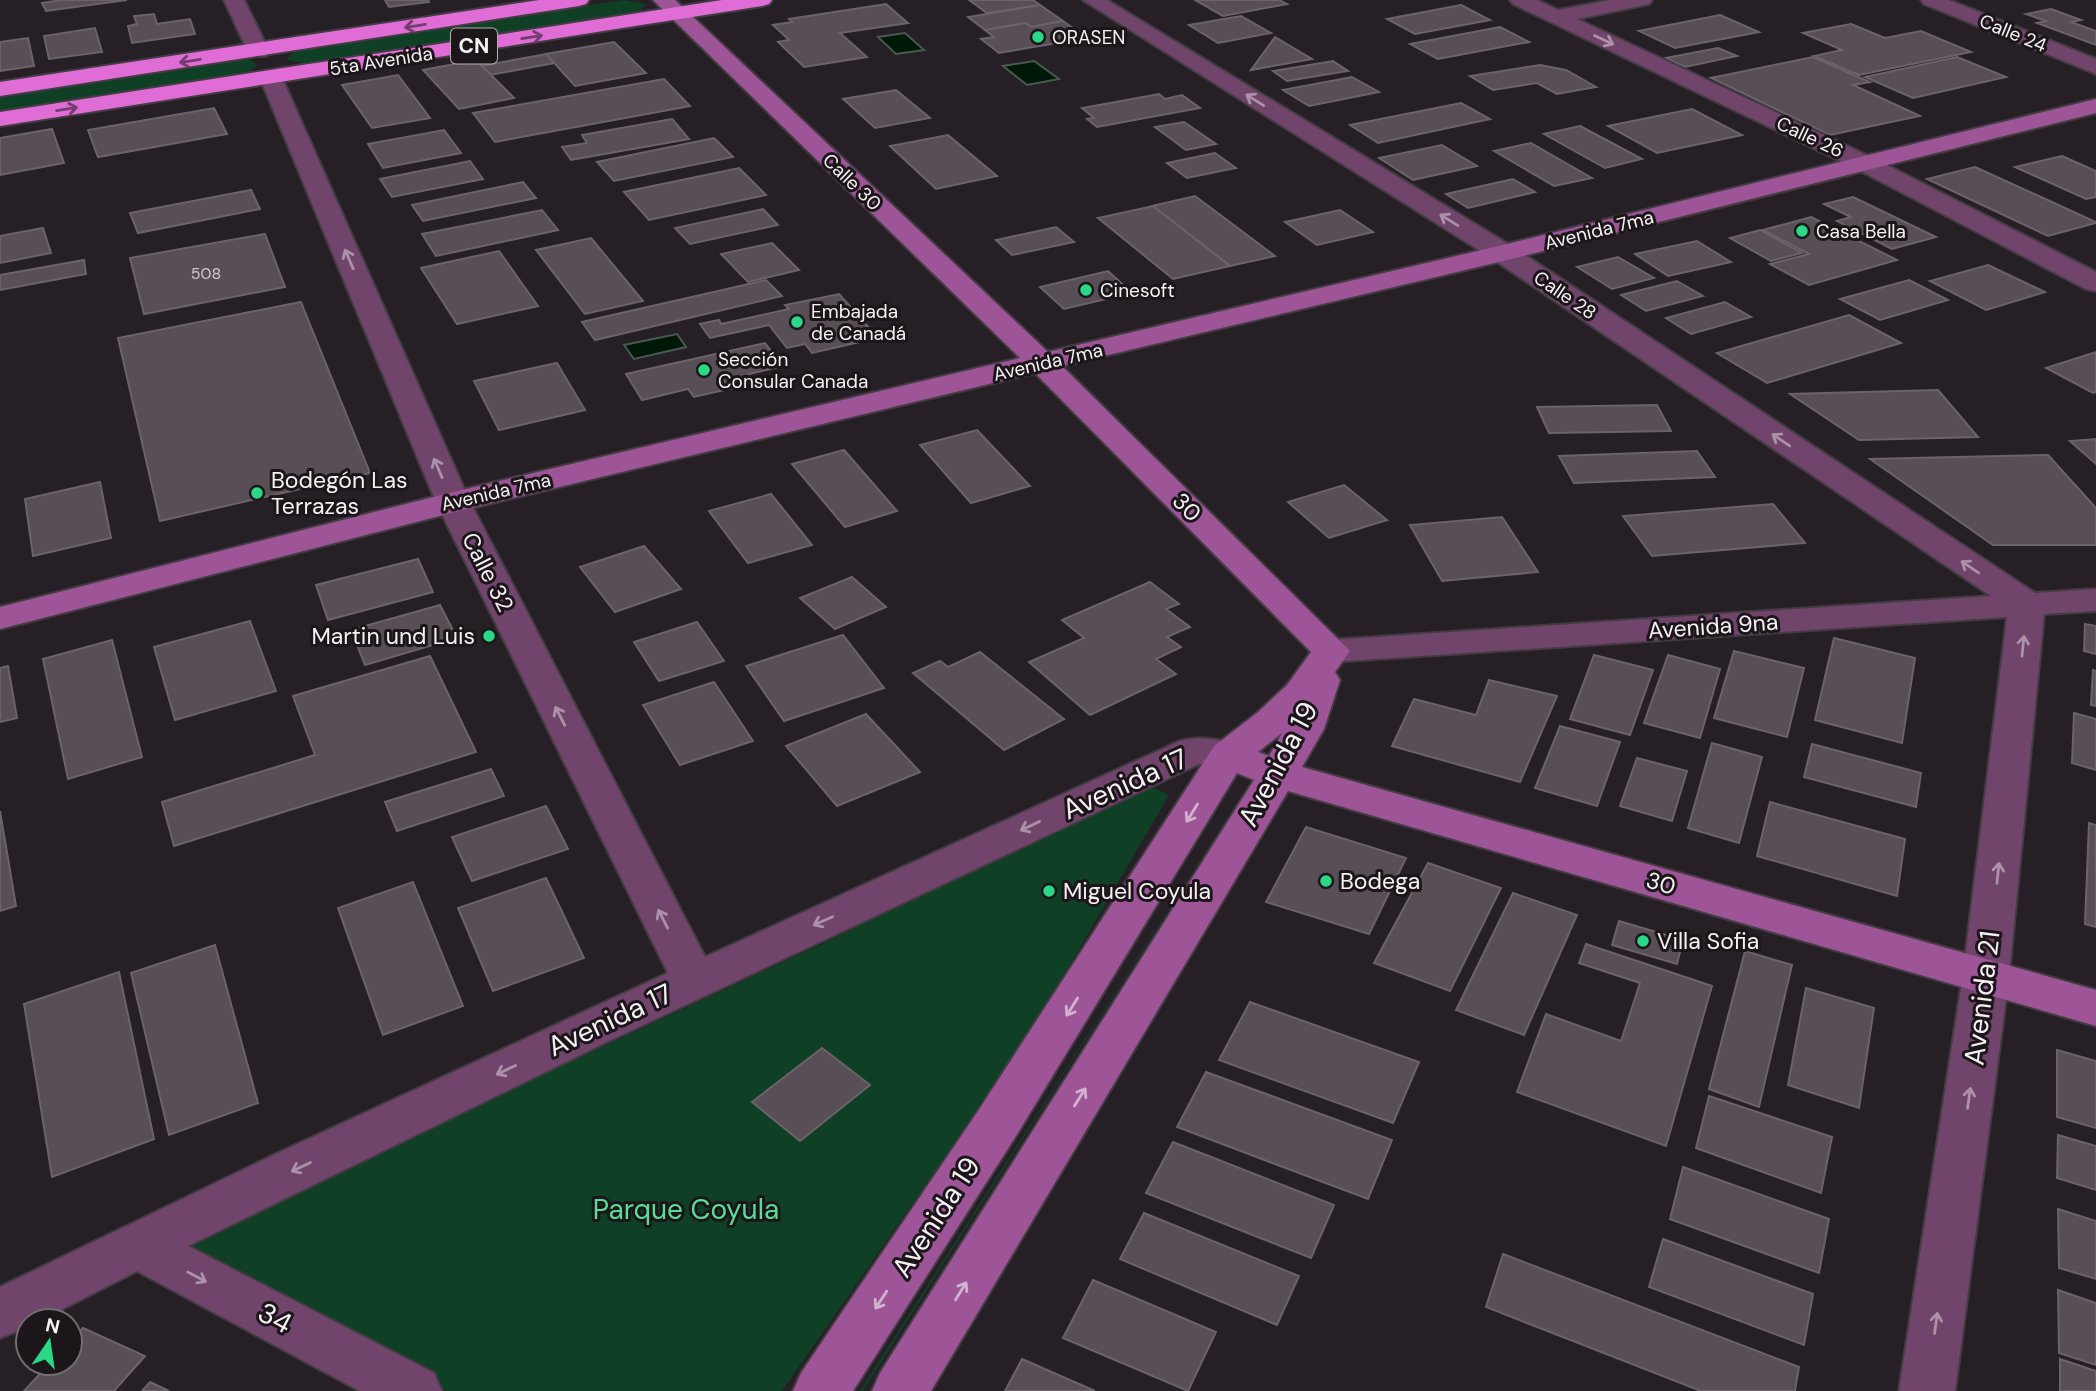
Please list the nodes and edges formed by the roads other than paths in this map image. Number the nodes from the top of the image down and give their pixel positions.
1 (234, 0) edge
2 (579, 0) edge
3 (762, 0) edge
4 (1093, 0) edge
5 (1520, 0) edge
6 (1642, 0) edge
7 (1931, 0) edge
8 (670, 7) edge
9 (1556, 17) junction
10 (265, 64) junction
11 (2096, 67) edge
12 (0, 89) edge
13 (2096, 106) edge
14 (0, 119) edge
15 (1866, 164) junction
16 (1503, 253) junction
17 (2096, 283) edge
18 (1042, 363) junction
19 (453, 502) junction
20 (2096, 600) edge
21 (2027, 604) junction
22 (0, 618) edge
23 (1331, 651) junction
24 (1228, 755) junction
25 (1278, 774) junction
26 (1986, 975) junction
27 (694, 980) junction
28 (2096, 1008) edge
29 (137, 1245) junction
30 (0, 1314) edge
31 (414, 1391) edge
32 (821, 1391) edge
33 (900, 1391) edge
34 (1927, 1391) edge

1 - 10 street, Calle 32
2 -> 10 highway, 5ta Avenida / CN
3 - 8 highway, 5ta Avenida / CN
16 -> 4 street, Calle 28
5 - 9 street, Calle 26
6 - 9 street
7 - 11 street, Calle 24
10 -> 8 highway, 5ta Avenida / CN
8 - 18 main road, Calle 30
9 -> 15 street, Calle 26
10 -> 12 highway, 5ta Avenida / CN
14 -> 10 highway, 5ta Avenida / CN
19 -> 10 street, Calle 32
13 - 15 main road, Avenida 7ma
15 - 16 main road, Avenida 7ma
15 - 17 street, Calle 26
16 - 18 main road, Avenida 7ma
21 -> 16 street, Calle 28
18 - 19 main road, Avenida 7ma
18 - 23 main road, 30
19 - 22 main road, Avenida 7ma
27 -> 19 street, Calle 32
20 - 21 street, Avenida 9na
21 - 23 street, Avenida 9na
26 -> 21 street, Avenida 21
23 - 24 main road, Avenida 19
23 - 25 main road, Avenida 19
24 - 25 main road, 30
24 -> 27 street, Avenida 17
24 -> 32 main road, Avenida 19
25 - 26 main road, 30
33 -> 25 main road, Avenida 19
26 - 28 main road, 30
34 -> 26 street, Avenida 21
27 -> 29 street, Avenida 17
29 - 30 street, Avenida 17
29 -> 31 street, 34

